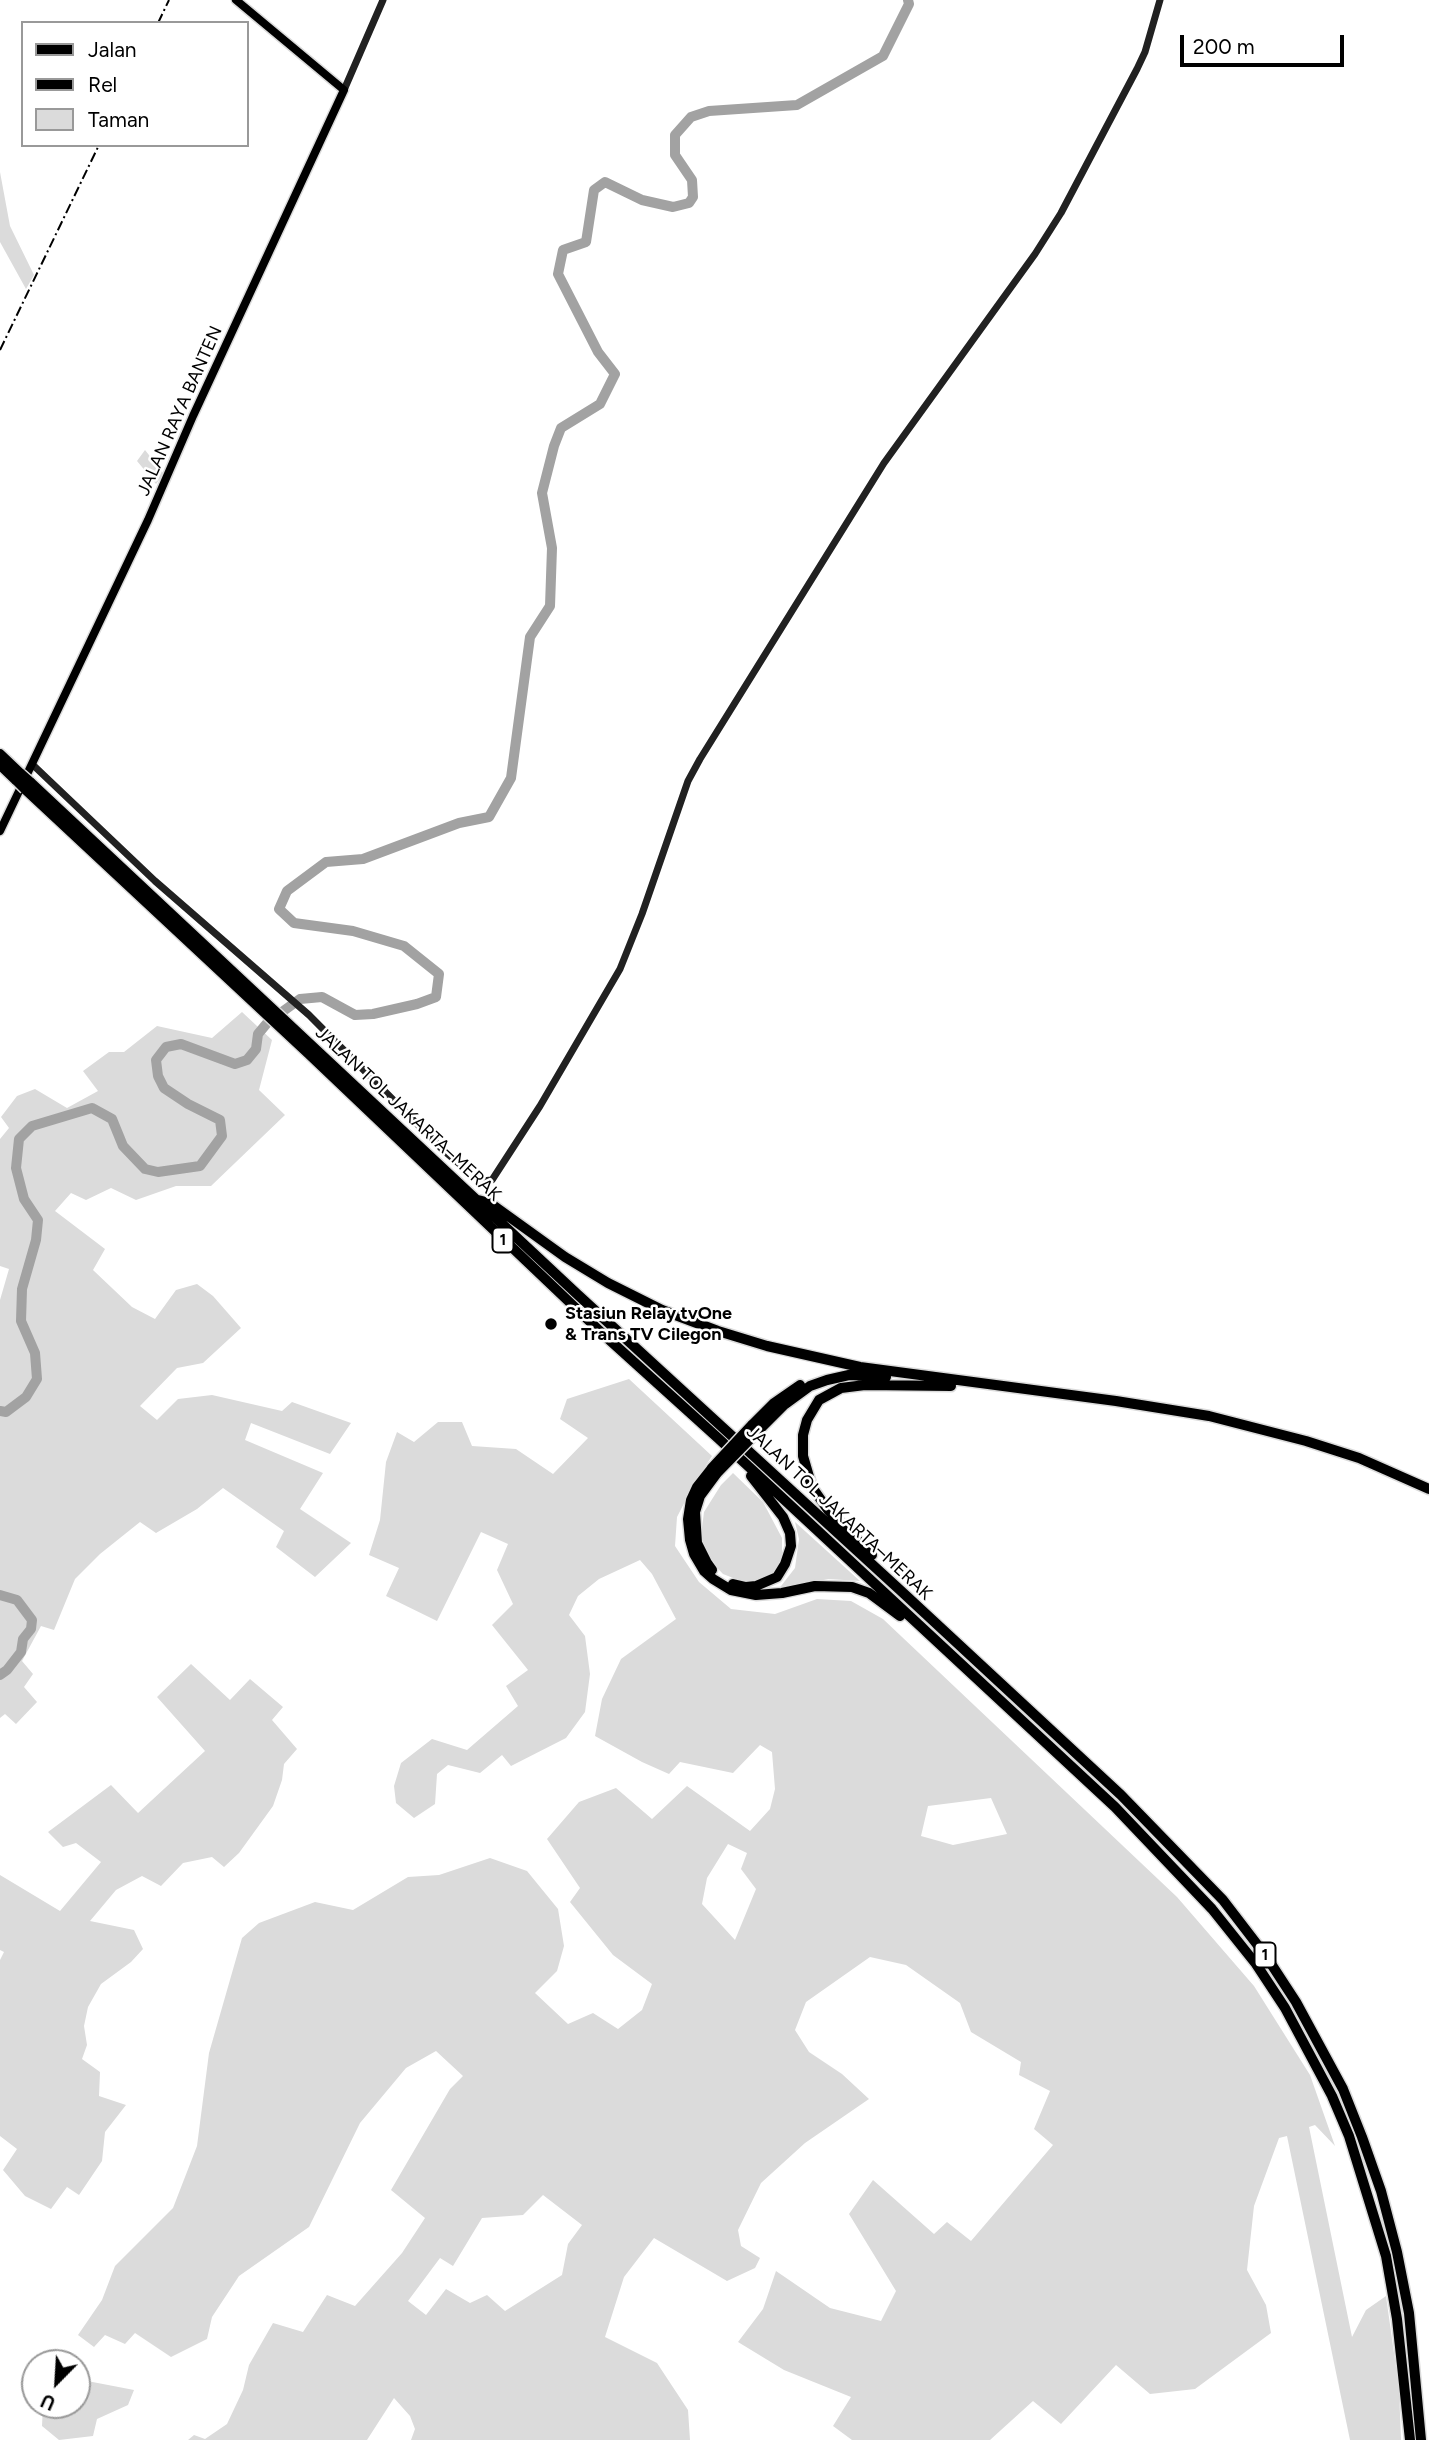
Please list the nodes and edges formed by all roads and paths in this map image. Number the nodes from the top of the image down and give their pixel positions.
1 (236, 0) edge
2 (383, 0) edge
3 (1160, 0) edge
4 (344, 90) junction
5 (0, 754) edge
6 (0, 765) edge
7 (33, 765) junction
8 (23, 781) junction
9 (0, 831) edge
10 (294, 1035) junction
11 (478, 1200) junction
12 (860, 1367) junction
13 (951, 1386) junction
14 (755, 1428) junction
15 (719, 1439) junction
16 (715, 1471) junction
17 (1429, 1489) edge
18 (1429, 1496) edge
19 (900, 1590) junction
20 (942, 1647) junction
21 (1410, 2440) edge
22 (1422, 2440) edge

1 - 4 main road
2 - 4 street, JALAN RAYA BANTEN
3 - 7 street
4 - 7 main road, JALAN RAYA BANTEN
5 - 8 highway, JALAN TOL JAKARTA–MERAK / 1
6 - 8 highway, JALAN TOL JAKARTA–MERAK / 1
7 - 9 main road, JALAN RAYA BANTEN
8 - 10 highway, JALAN TOL JAKARTA–MERAK / 1
10 - 11 highway, JALAN TOL JAKARTA–MERAK / 1
10 - 15 highway, JALAN TOL JAKARTA–MERAK / 1
11 - 12 highway
11 - 19 highway, JALAN TOL JAKARTA–MERAK / 1
12 - 14 highway
12 - 17 highway
13 - 14 highway
13 - 18 highway
13 - 19 highway
14 - 16 highway, bridge
15 - 16 highway
15 - 20 highway, JALAN TOL JAKARTA–MERAK / 1
16 - 20 highway
19 - 22 highway, JALAN TOL JAKARTA–MERAK / 1
20 - 21 highway, JALAN TOL JAKARTA–MERAK / 1

